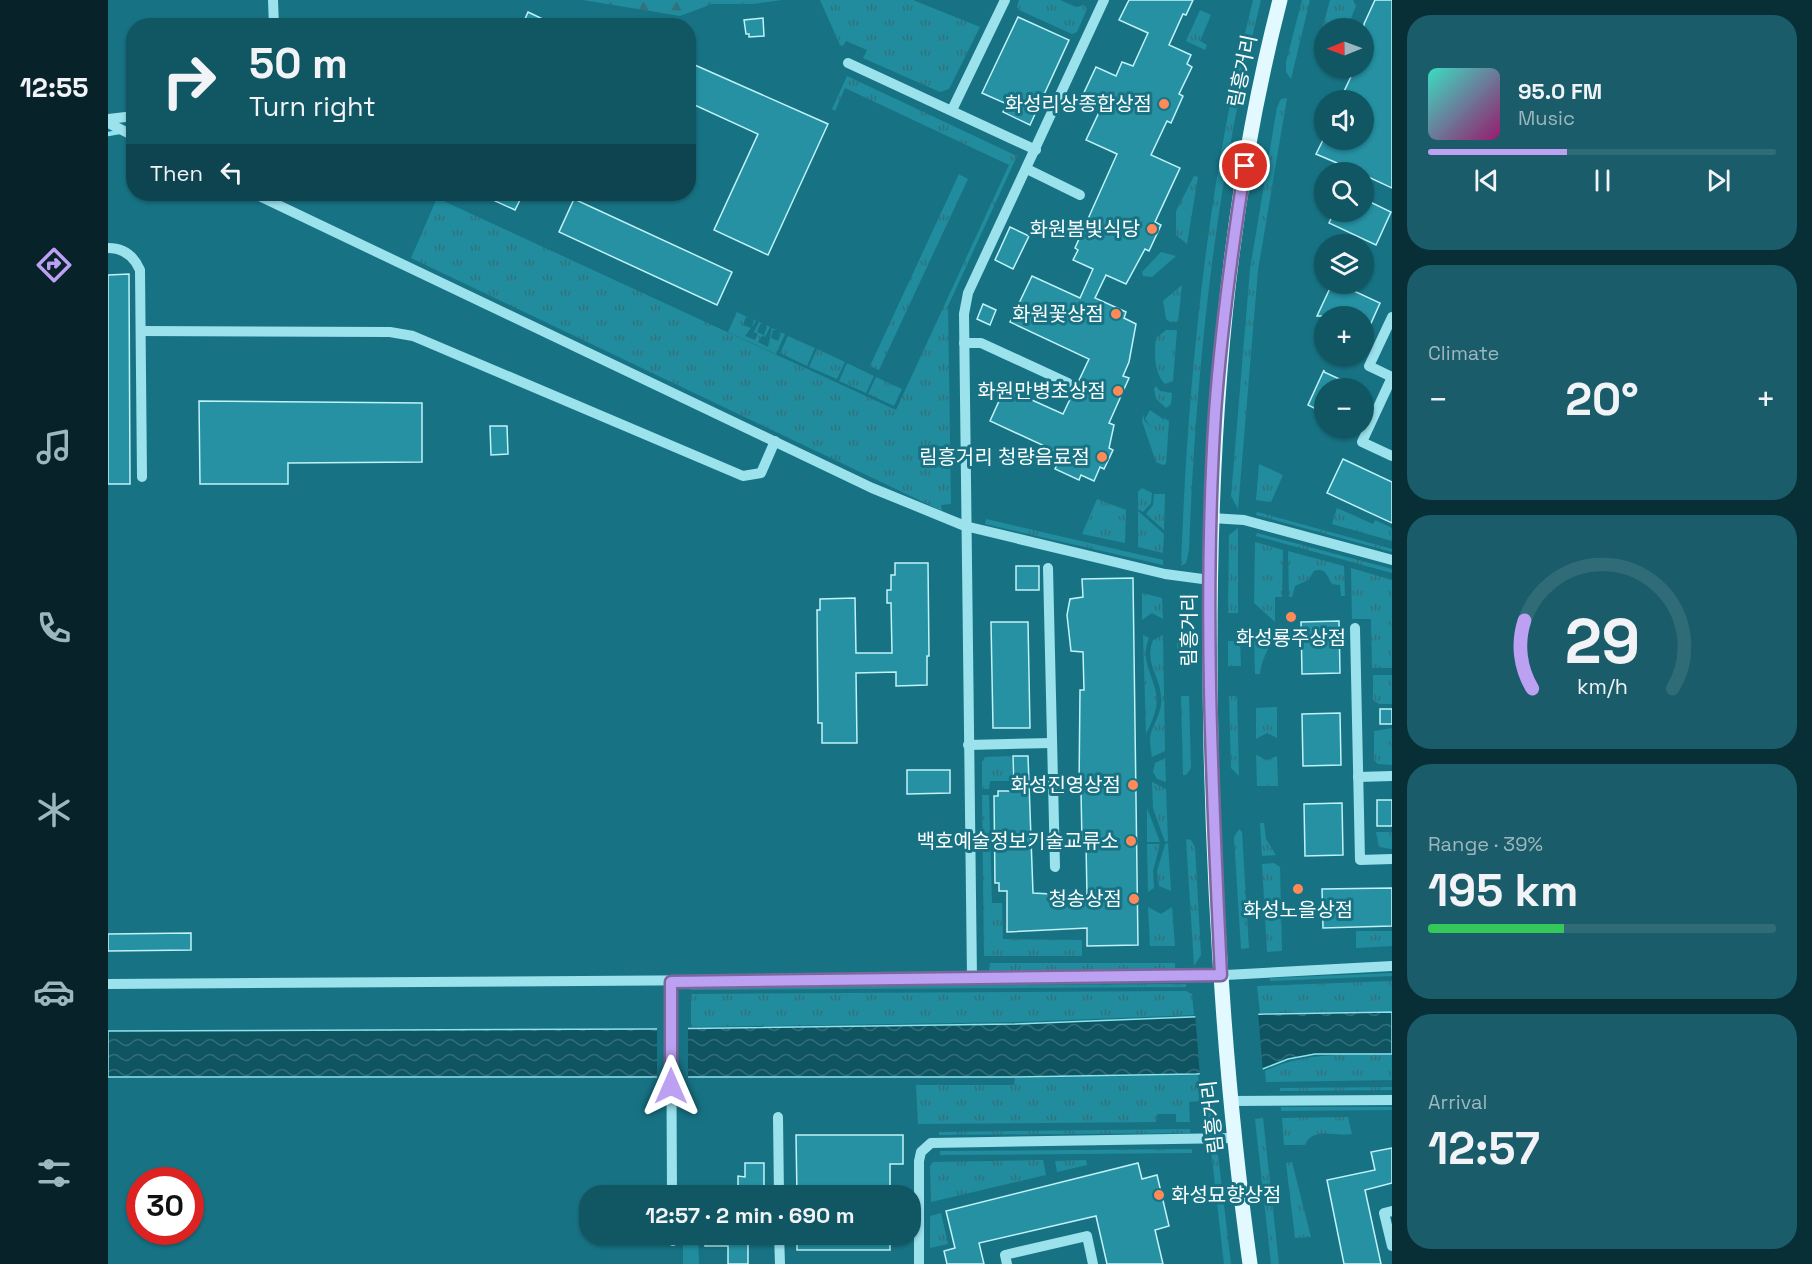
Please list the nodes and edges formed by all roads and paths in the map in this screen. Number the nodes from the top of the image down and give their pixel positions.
1 (273, 0) edge
2 (1005, 0) edge
3 (1104, 0) edge
4 (1280, 0) edge
5 (274, 18) edge
6 (848, 63) dead end
7 (952, 110) junction
8 (126, 118) edge
9 (109, 122) edge
10 (126, 132) edge
11 (1036, 150) junction
12 (1027, 169) junction
13 (1080, 195) dead end
14 (270, 201) edge
15 (108, 248) edge
16 (1392, 317) edge
17 (141, 331) junction
18 (964, 343) junction
19 (1392, 377) edge
20 (1068, 383) dead end
21 (775, 441) junction
22 (1392, 456) edge
23 (142, 477) dead end
24 (1211, 518) junction
25 (965, 526) junction
26 (1392, 560) edge
27 (1048, 568) dead end
28 (1210, 580) junction
29 (1355, 628) dead end
30 (1052, 743) junction
31 (968, 745) junction
32 (1392, 776) edge
33 (1358, 777) junction
34 (1392, 859) edge
35 (1055, 867) dead end
36 (1392, 966) edge
37 (1221, 975) junction
38 (972, 978) junction
39 (671, 982) junction
40 (108, 984) edge
41 (1392, 1100) edge
42 (1231, 1101) junction
43 (778, 1117) dead end
44 (1235, 1138) junction
45 (672, 1185) edge
46 (779, 1185) edge
47 (1392, 1212) edge
48 (779, 1245) edge
49 (1392, 1246) edge
50 (780, 1264) edge
51 (919, 1264) edge
52 (1007, 1264) edge
53 (1092, 1264) edge
54 (1250, 1264) edge

1 - 5 street
2 - 7 street
3 - 11 street
4 - 24 main road, 림흥거리
6 - 7 street
7 - 11 street
8 - 9 street
9 - 10 street
11 - 12 street
12 - 13 street
12 - 18 street
14 - 21 street
15 - 17 street
16 - 19 street
17 - 21 street
17 - 23 street
18 - 20 street
18 - 25 street
19 - 22 street
21 - 25 street
24 - 26 street
24 - 28 main road, 림흥거리
25 - 28 street
25 - 31 street
27 - 30 street
28 - 37 main road, 림흥거리
29 - 33 street
30 - 31 street
30 - 35 street
31 - 38 street
32 - 33 street
33 - 34 street
36 - 37 street
37 - 38 street
37 - 42 main road, 림흥거리
38 - 39 street
39 - 40 street
39 - 45 street
41 - 42 street
42 - 44 main road, 림흥거리
43 - 46 street
44 - 51 street
44 - 54 main road, 림흥거리
47 - 49 street
48 - 50 street
52 - 53 street

